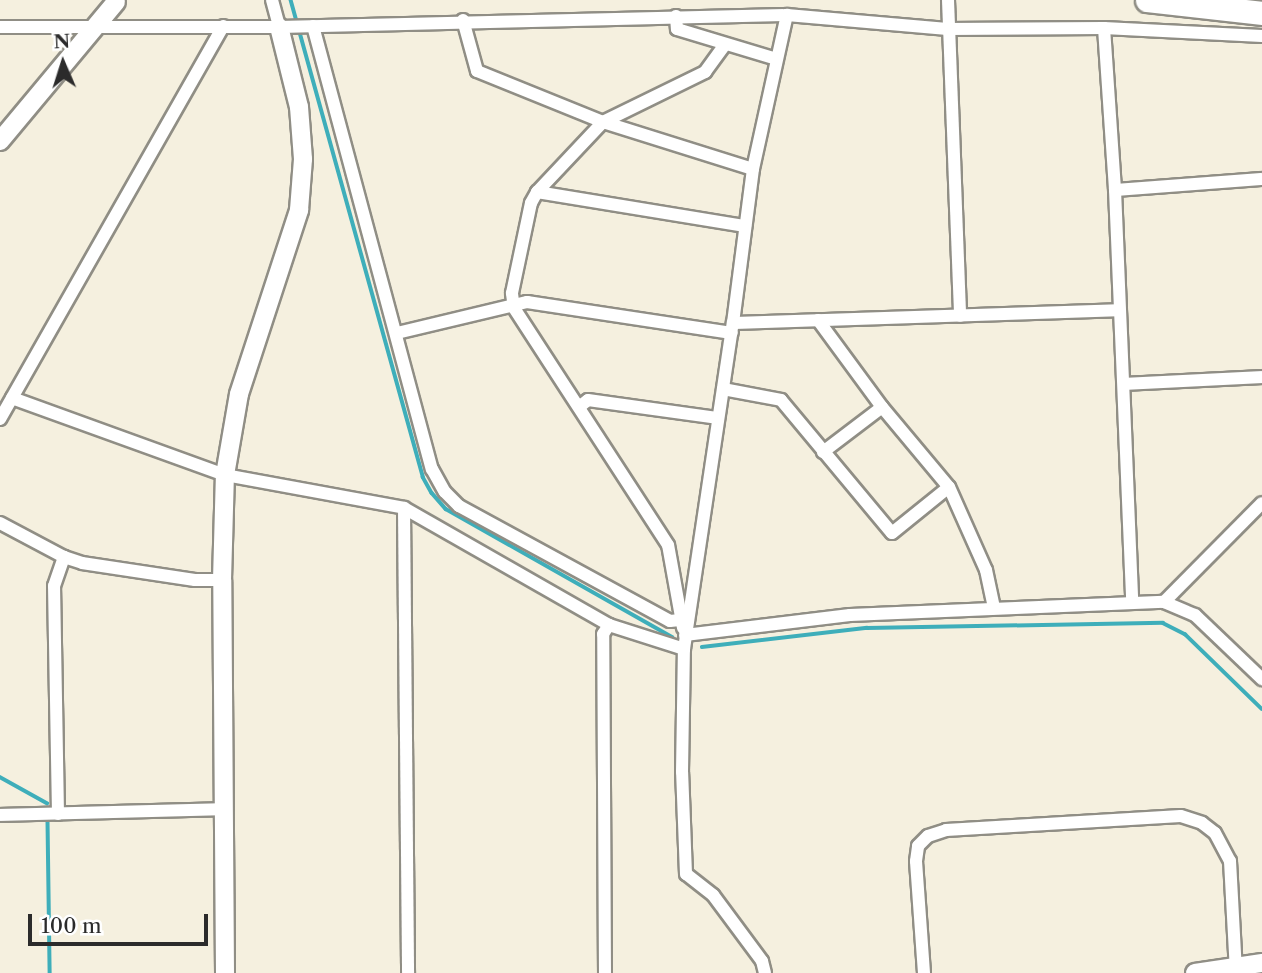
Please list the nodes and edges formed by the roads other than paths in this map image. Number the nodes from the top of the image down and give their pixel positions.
1 (272, 0) edge
2 (947, 0) edge
3 (1147, 0) edge
4 (116, 2) dead end
5 (1262, 12) edge
6 (787, 15) junction
7 (676, 16) junction
8 (463, 20) junction
9 (98, 25) junction
10 (223, 26) junction
11 (309, 26) junction
12 (0, 27) edge
13 (283, 27) junction
14 (1104, 28) junction
15 (947, 29) junction
16 (1262, 36) edge
17 (724, 46) junction
18 (777, 59) junction
19 (603, 122) junction
20 (0, 141) edge
21 (753, 169) junction
22 (1262, 179) edge
23 (1115, 190) junction
24 (537, 192) junction
25 (745, 226) junction
26 (513, 308) junction
27 (1119, 310) junction
28 (960, 316) junction
29 (818, 320) junction
30 (732, 328) junction
31 (397, 333) junction
32 (1262, 377) edge
33 (1124, 384) junction
34 (723, 389) junction
35 (12, 398) junction
36 (579, 407) junction
37 (882, 407) junction
38 (717, 418) junction
39 (0, 419) edge
40 (823, 452) junction
41 (225, 475) junction
42 (949, 487) junction
43 (1262, 503) edge
44 (404, 508) junction
45 (0, 523) edge
46 (64, 557) junction
47 (222, 580) junction
48 (1132, 602) junction
49 (1164, 603) junction
50 (994, 608) junction
51 (680, 620) junction
52 (609, 625) junction
53 (685, 635) junction
54 (684, 649) junction
55 (1262, 679) edge
56 (223, 809) junction
57 (58, 814) junction
58 (0, 815) edge
59 (1262, 963) edge
60 (1236, 970) edge
61 (225, 973) edge
62 (408, 973) edge
63 (605, 973) edge
64 (765, 973) edge
65 (924, 973) edge
66 (1195, 973) edge

1 - 13 street
2 - 15 street
3 - 5 highway
4 - 9 street
6 - 7 street
6 - 15 street
6 - 18 street
7 - 8 street
7 - 17 street
8 - 11 street
8 - 19 street
9 - 10 street
9 - 12 street
9 - 20 street
10 - 13 street
10 - 35 street
11 - 13 street
11 - 31 street
13 - 41 street
14 - 15 street
14 - 16 street
14 - 23 street
15 - 28 street
17 - 18 street
17 - 19 street
18 - 21 street
19 - 21 street
19 - 24 street
21 - 25 street
22 - 23 street
23 - 27 street
24 - 25 street
24 - 26 street
25 - 30 street
26 - 30 street
26 - 31 street
26 - 36 street
27 - 28 street
27 - 33 street
28 - 29 street
29 - 30 street
29 - 37 street
30 - 34 street
31 - 51 street
32 - 33 street
33 - 48 street
34 - 38 street
34 - 40 street
35 - 39 street
35 - 41 street
36 - 38 street
36 - 51 street
37 - 40 street
37 - 42 street
38 - 53 street
40 - 42 street
41 - 44 street
41 - 47 street
42 - 50 street
43 - 49 street
44 - 52 street
44 - 62 street
45 - 46 street
46 - 47 street
46 - 57 street
47 - 56 street
48 - 49 street
48 - 50 street
49 - 55 street
50 - 53 street
51 - 53 street
52 - 54 street
52 - 63 street
53 - 54 street
54 - 64 street
56 - 57 street
56 - 61 street
57 - 58 street
59 - 60 street
60 - 65 street
60 - 66 street

